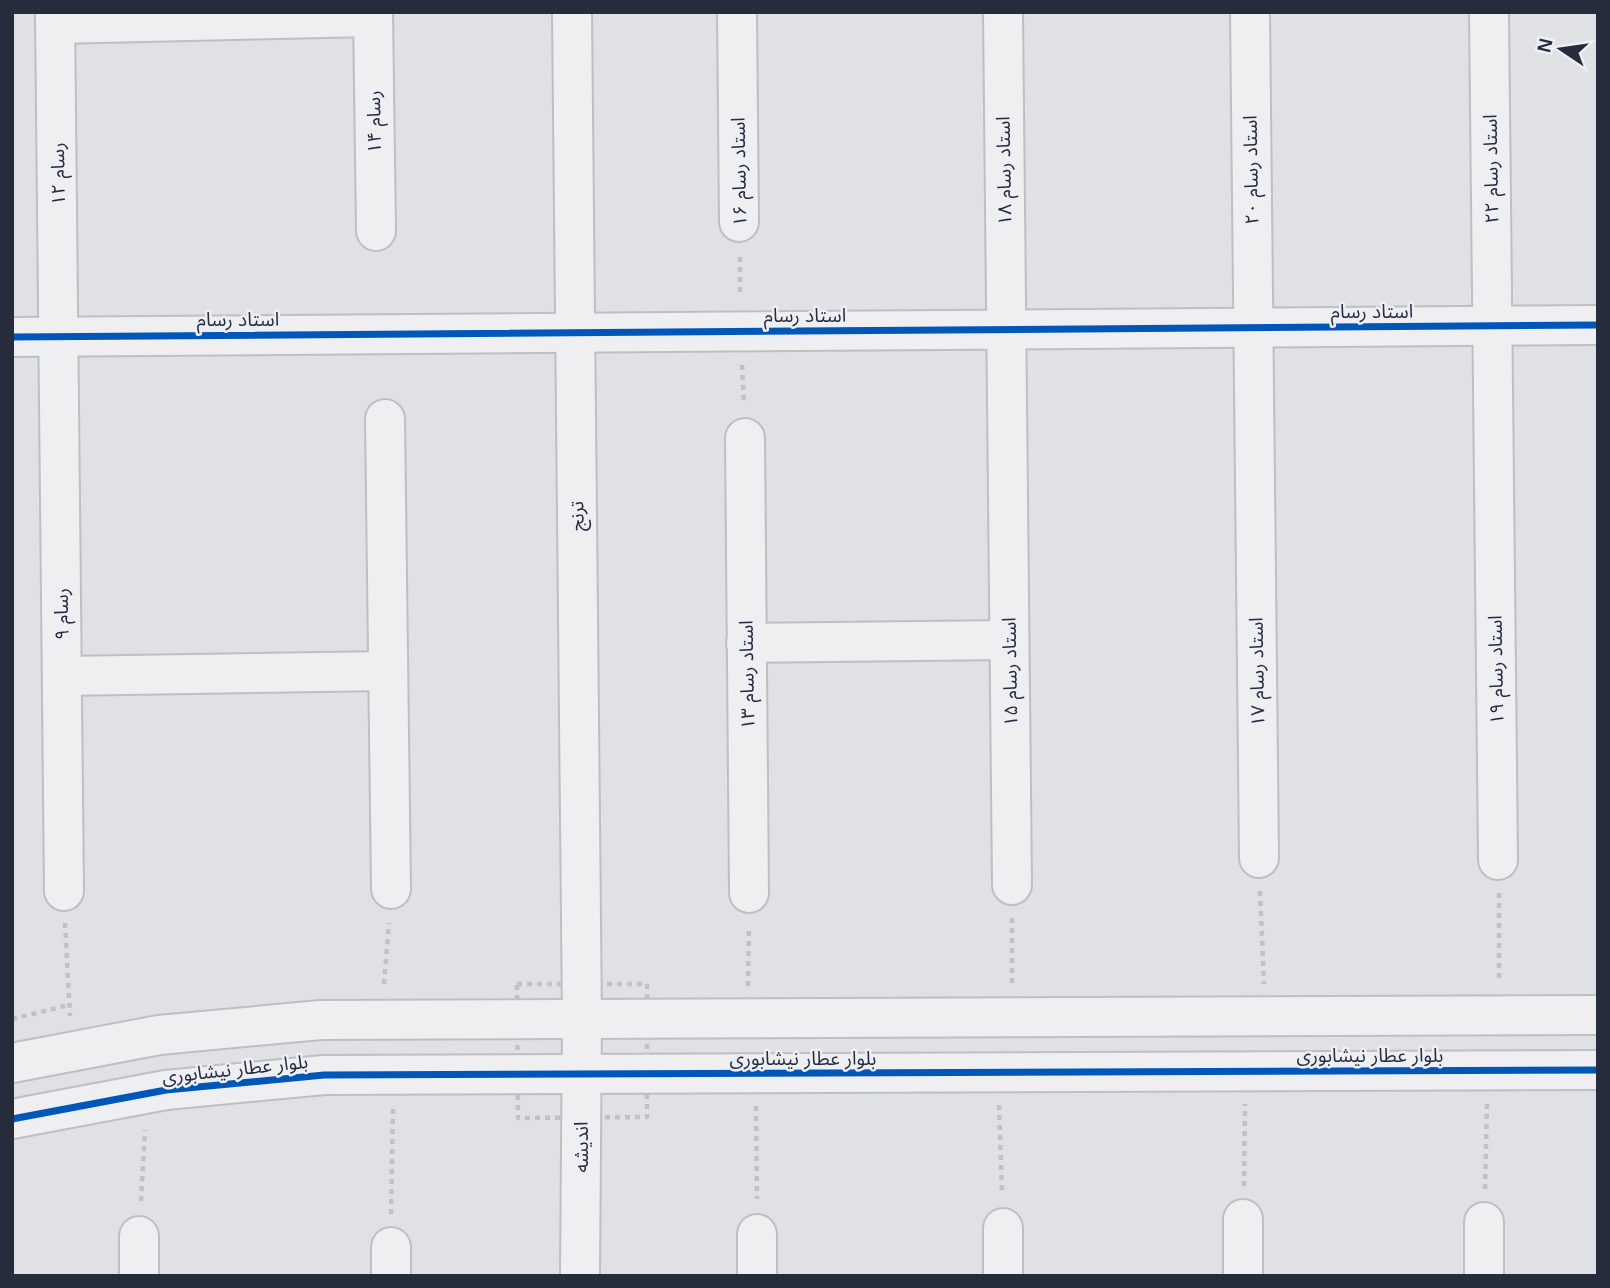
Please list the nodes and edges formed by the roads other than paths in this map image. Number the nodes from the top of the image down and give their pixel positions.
1 (572, 12) edge
2 (737, 12) edge
3 (763, 12) edge
4 (1003, 12) edge
5 (1250, 12) edge
6 (1489, 12) edge
7 (373, 15) edge
8 (55, 18) edge
9 (739, 222) road end
10 (376, 231) dead end
11 (1598, 325) edge
12 (1493, 326) junction
13 (1253, 328) junction
14 (1006, 330) junction
15 (575, 333) junction
16 (61, 336) junction
17 (12, 337) edge
18 (385, 419) dead end
19 (745, 438) road end
20 (1009, 640) junction
21 (746, 643) junction
22 (388, 671) junction
23 (62, 676) junction
24 (1259, 858) road end
25 (1498, 860) road end
26 (1012, 885) road end
27 (391, 889) road end
28 (64, 891) road end
29 (749, 893) road end
30 (1598, 1015) edge
31 (582, 1019) junction
32 (12, 1063) edge
33 (1598, 1070) edge
34 (582, 1074) junction
35 (12, 1119) edge
36 (1243, 1219) road end
37 (1484, 1222) road end
38 (1003, 1228) road end
39 (757, 1234) road end
40 (139, 1236) road end
41 (139, 1276) edge
42 (580, 1276) edge
43 (757, 1276) edge
44 (1003, 1276) edge
45 (1243, 1276) edge
46 (1484, 1276) edge

1 - 15 street, ترنج
2 - 3 street
2 - 9 street, استاد رسام ۱۶
4 - 14 street, استاد رسام ۱۸
5 - 13 street, استاد رسام ۲۰
6 - 12 street, استاد رسام ۲۲
7 - 8 street
7 - 10 street, رسام ۱۴
8 - 16 street, رسام ۱۲
11 - 12 street, استاد رسام
12 - 13 street, استاد رسام
12 - 25 street, استاد رسام ۱۹
13 - 14 street, استاد رسام
13 - 24 street, استاد رسام ۱۷
14 - 15 street, استاد رسام
14 - 20 street, استاد رسام ۱۵
15 - 16 street, استاد رسام
15 - 31 street, ترنج
16 - 17 street, استاد رسام
16 - 23 street, رسام ۹
18 - 22 street
19 - 21 street, استاد رسام ۱۳
20 - 21 street
20 - 26 street, استاد رسام ۱۵
21 - 29 street, استاد رسام ۱۳
22 - 23 street
22 - 27 street
23 - 28 street, رسام ۹
30 - 31 street, بلوار عطار نیشابوری
31 - 32 street, بلوار عطار نیشابوری
31 - 34 street, اندیشه
33 - 34 street, بلوار عطار نیشابوری
34 - 35 street, بلوار عطار نیشابوری
34 - 42 street, اندیشه
36 - 45 street
37 - 46 street
38 - 44 street
39 - 43 street
40 - 41 street

